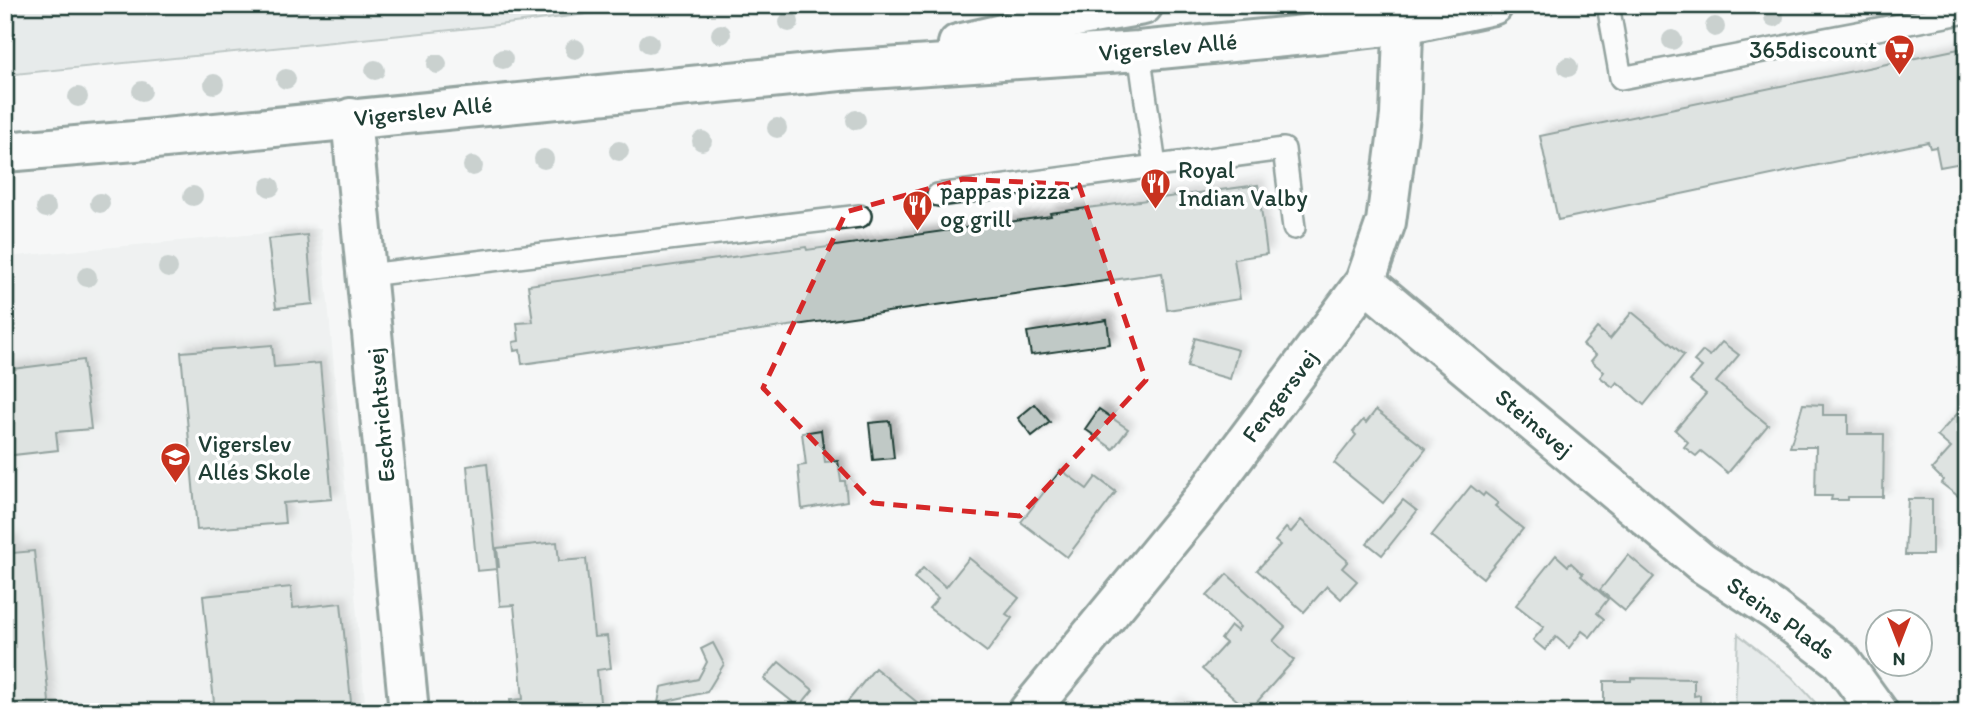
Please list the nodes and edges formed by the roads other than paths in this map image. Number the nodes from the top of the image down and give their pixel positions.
1 (1143, 5) edge
2 (1493, 5) edge
3 (1608, 5) edge
4 (1967, 12) edge
5 (1405, 15) edge
6 (1139, 51) junction
7 (840, 71) junction
8 (351, 118) junction
9 (5, 152) edge
10 (1155, 166) junction
11 (938, 195) dead end
12 (860, 216) dead end
13 (1294, 229) dead end
14 (368, 275) junction
15 (1364, 282) junction
16 (1703, 563) joint
17 (409, 712) edge
18 (1028, 712) edge
19 (1878, 712) edge

1 - 7 street, Vigerslev Allé
2 - 5 street, Vigerslev Allé
3 - 4 lane
5 - 6 street, Vigerslev Allé
5 - 15 street, Fengersvej
6 - 7 street, Vigerslev Allé
6 - 10 lane
7 - 8 street, Vigerslev Allé
8 - 9 street, Vigerslev Allé
8 - 14 street, Eschrichtsvej
10 - 11 lane
10 - 13 lane
12 - 14 lane
14 - 17 street, Eschrichtsvej
15 - 16 street, Steinsvej
15 - 18 street, Fengersvej
16 - 19 street, Steins Plads

